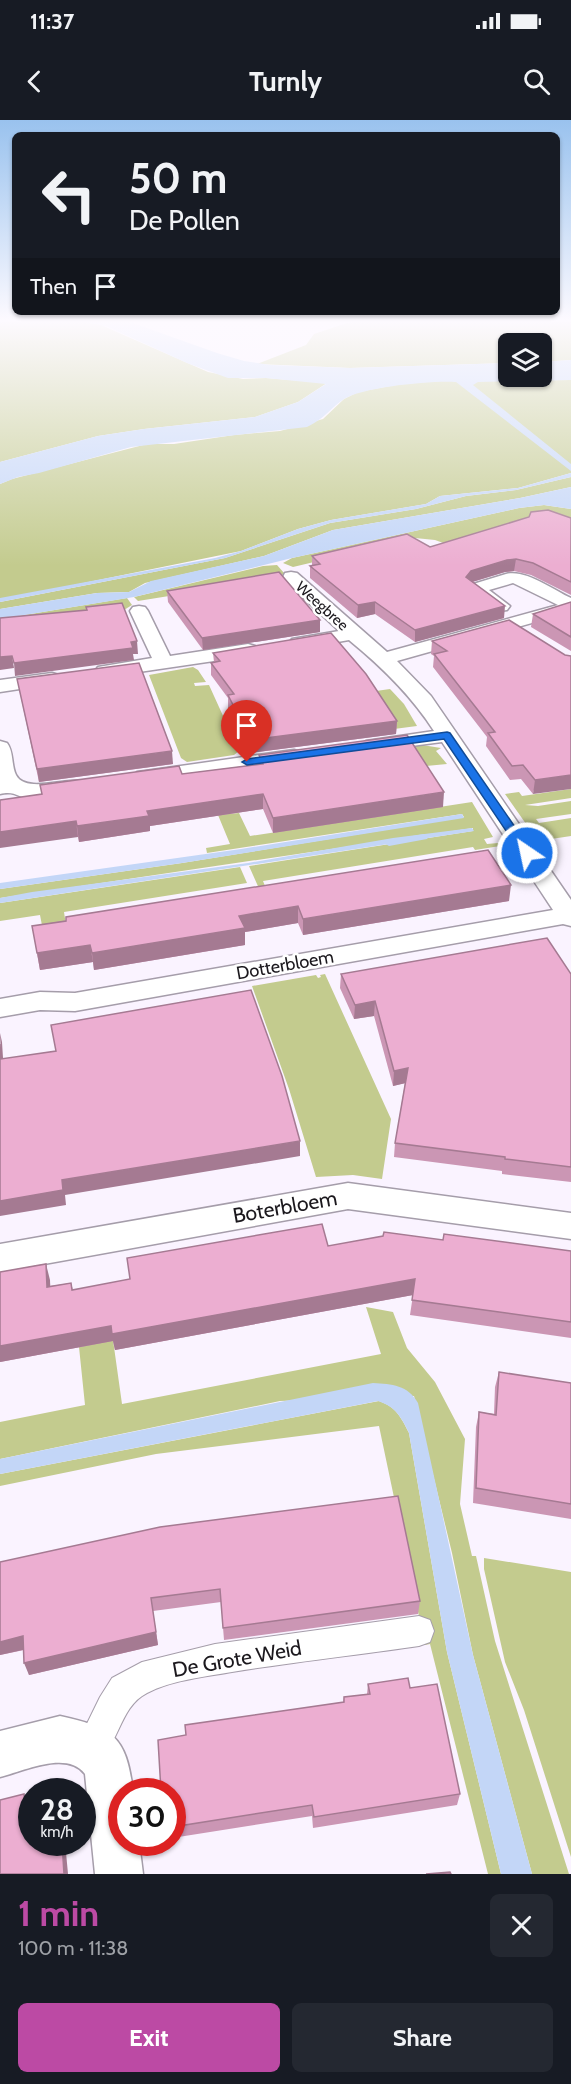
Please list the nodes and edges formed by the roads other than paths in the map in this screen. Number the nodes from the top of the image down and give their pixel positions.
1 (291, 577) dead end
2 (571, 606) edge
3 (139, 610) dead end
4 (523, 628) junction
5 (353, 634) junction
6 (384, 659) junction
7 (164, 664) junction
8 (0, 686) edge
9 (447, 735) junction
10 (0, 747) edge
11 (353, 748) edge
12 (318, 753) edge
13 (125, 780) edge
14 (102, 783) edge
15 (6, 785) edge
16 (570, 916) edge
17 (0, 1008) edge
18 (571, 1226) edge
19 (0, 1258) edge
20 (419, 1631) dead end
21 (92, 1746) junction
22 (0, 1754) edge
23 (119, 1874) edge

1 - 5 street, Weegbree
2 - 4 street
2 - 4 street
3 - 7 street
4 - 6 street
5 - 6 street, Weegbree
5 - 7 street
6 - 9 street, Weegbree
7 - 8 street
9 - 11 street
9 - 16 street, Weegbree
10 - 15 street
12 - 13 street
14 - 15 street
16 - 17 street, Dotterbloem
18 - 19 street, Boterbloem
20 - 21 street, De Grote Weid
21 - 22 street
21 - 23 street

